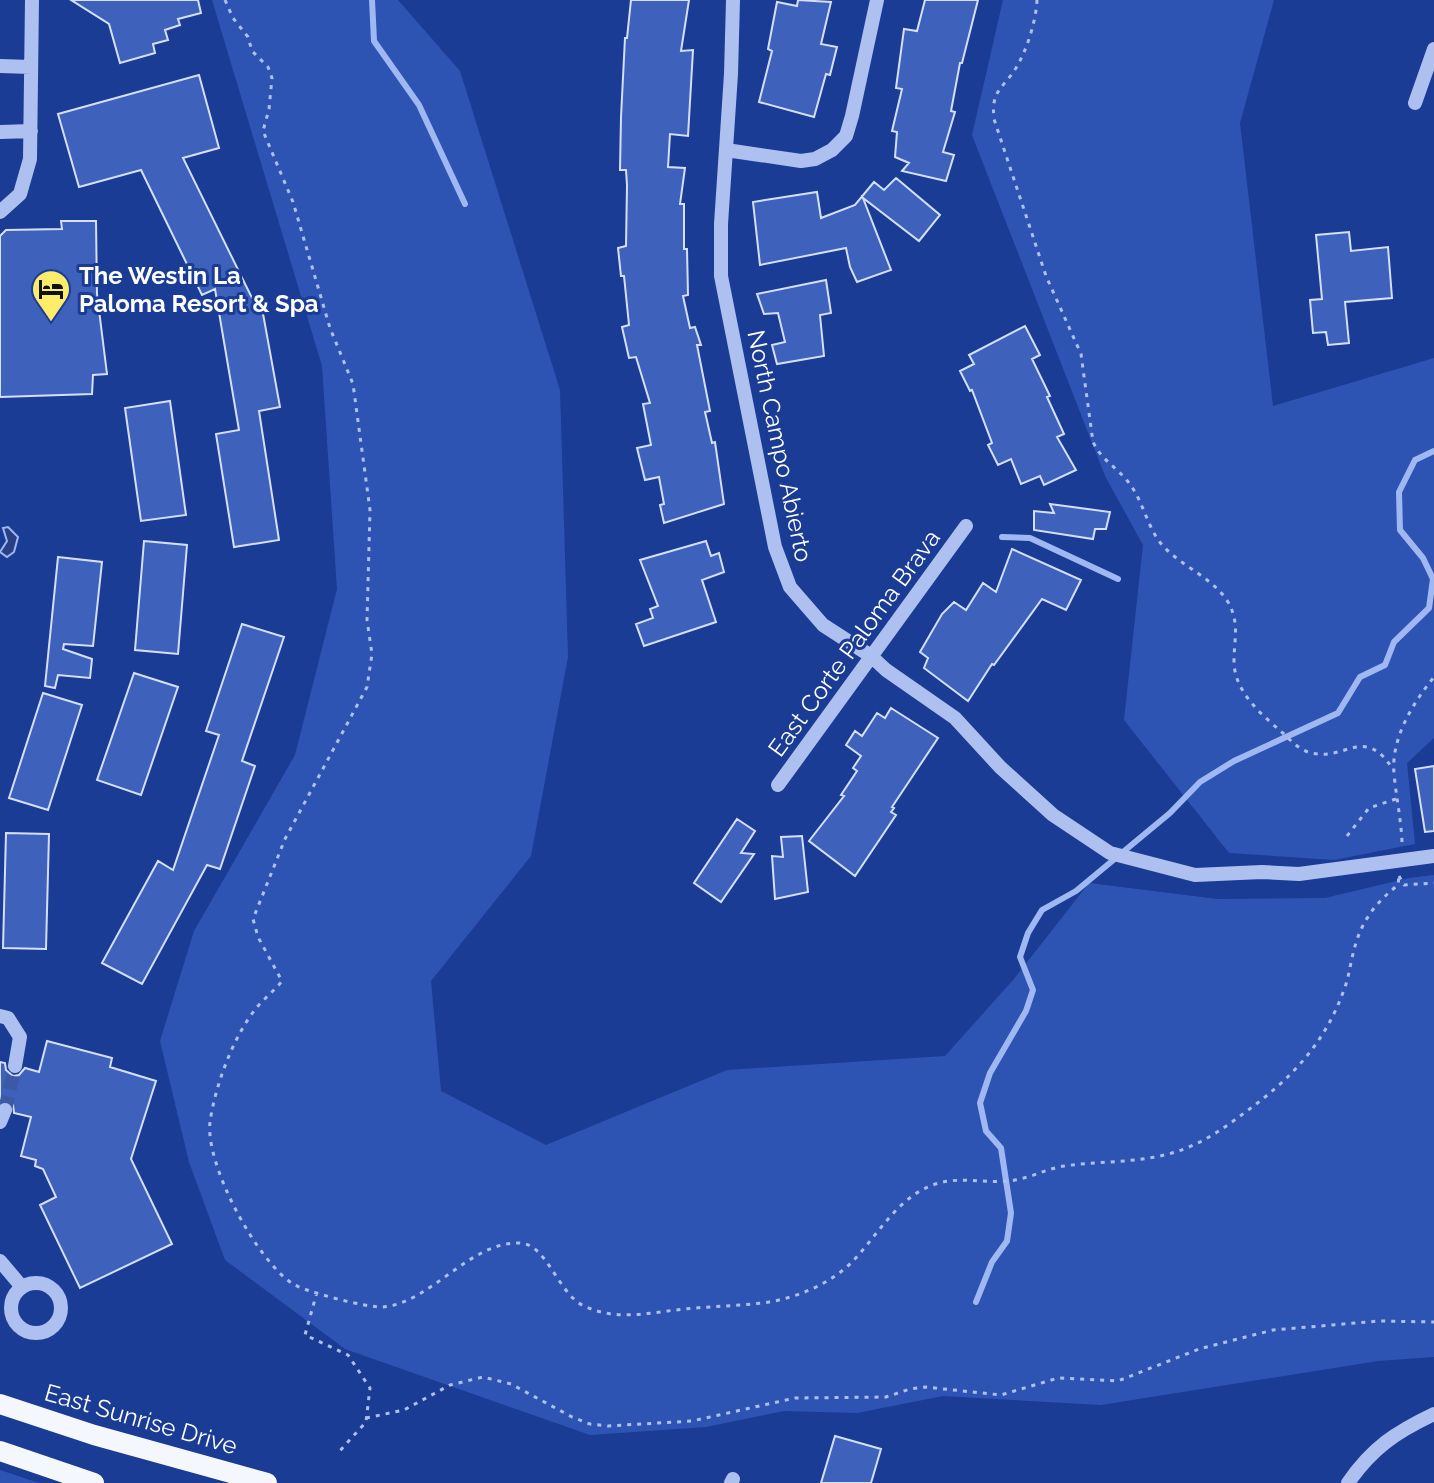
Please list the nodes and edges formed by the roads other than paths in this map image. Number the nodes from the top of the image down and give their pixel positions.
1 (32, 0) edge
2 (733, 0) edge
3 (877, 0) edge
4 (1434, 49) edge
5 (0, 66) edge
6 (31, 67) junction
7 (1415, 103) dead end
8 (31, 131) junction
9 (0, 132) edge
10 (726, 150) junction
11 (0, 212) edge
12 (966, 526) dead end
13 (871, 656) junction
14 (778, 785) dead end
15 (1434, 856) edge
16 (0, 1016) edge
17 (15, 1066) tunnel mouth
18 (0, 1261) edge
19 (22, 1287) junction
20 (6, 1320) edge
21 (0, 1404) edge
22 (1434, 1414) edge
23 (0, 1451) edge
24 (94, 1483) edge
25 (267, 1483) edge
26 (1348, 1483) edge

1 - 6 street
2 - 10 street, North Campo Abierto
3 - 10 street
4 - 7 street
5 - 6 street
6 - 8 street
8 - 9 street
8 - 11 street
10 - 13 street, North Campo Abierto
12 - 13 street, East Corte Paloma Brava
13 - 14 street, East Corte Paloma Brava
13 - 15 street, North Campo Abierto
16 - 17 street
18 - 19 street
19 - 20 street
19 - 20 street
21 - 25 main road, East Sunrise Drive
22 - 26 street
23 - 24 main road

